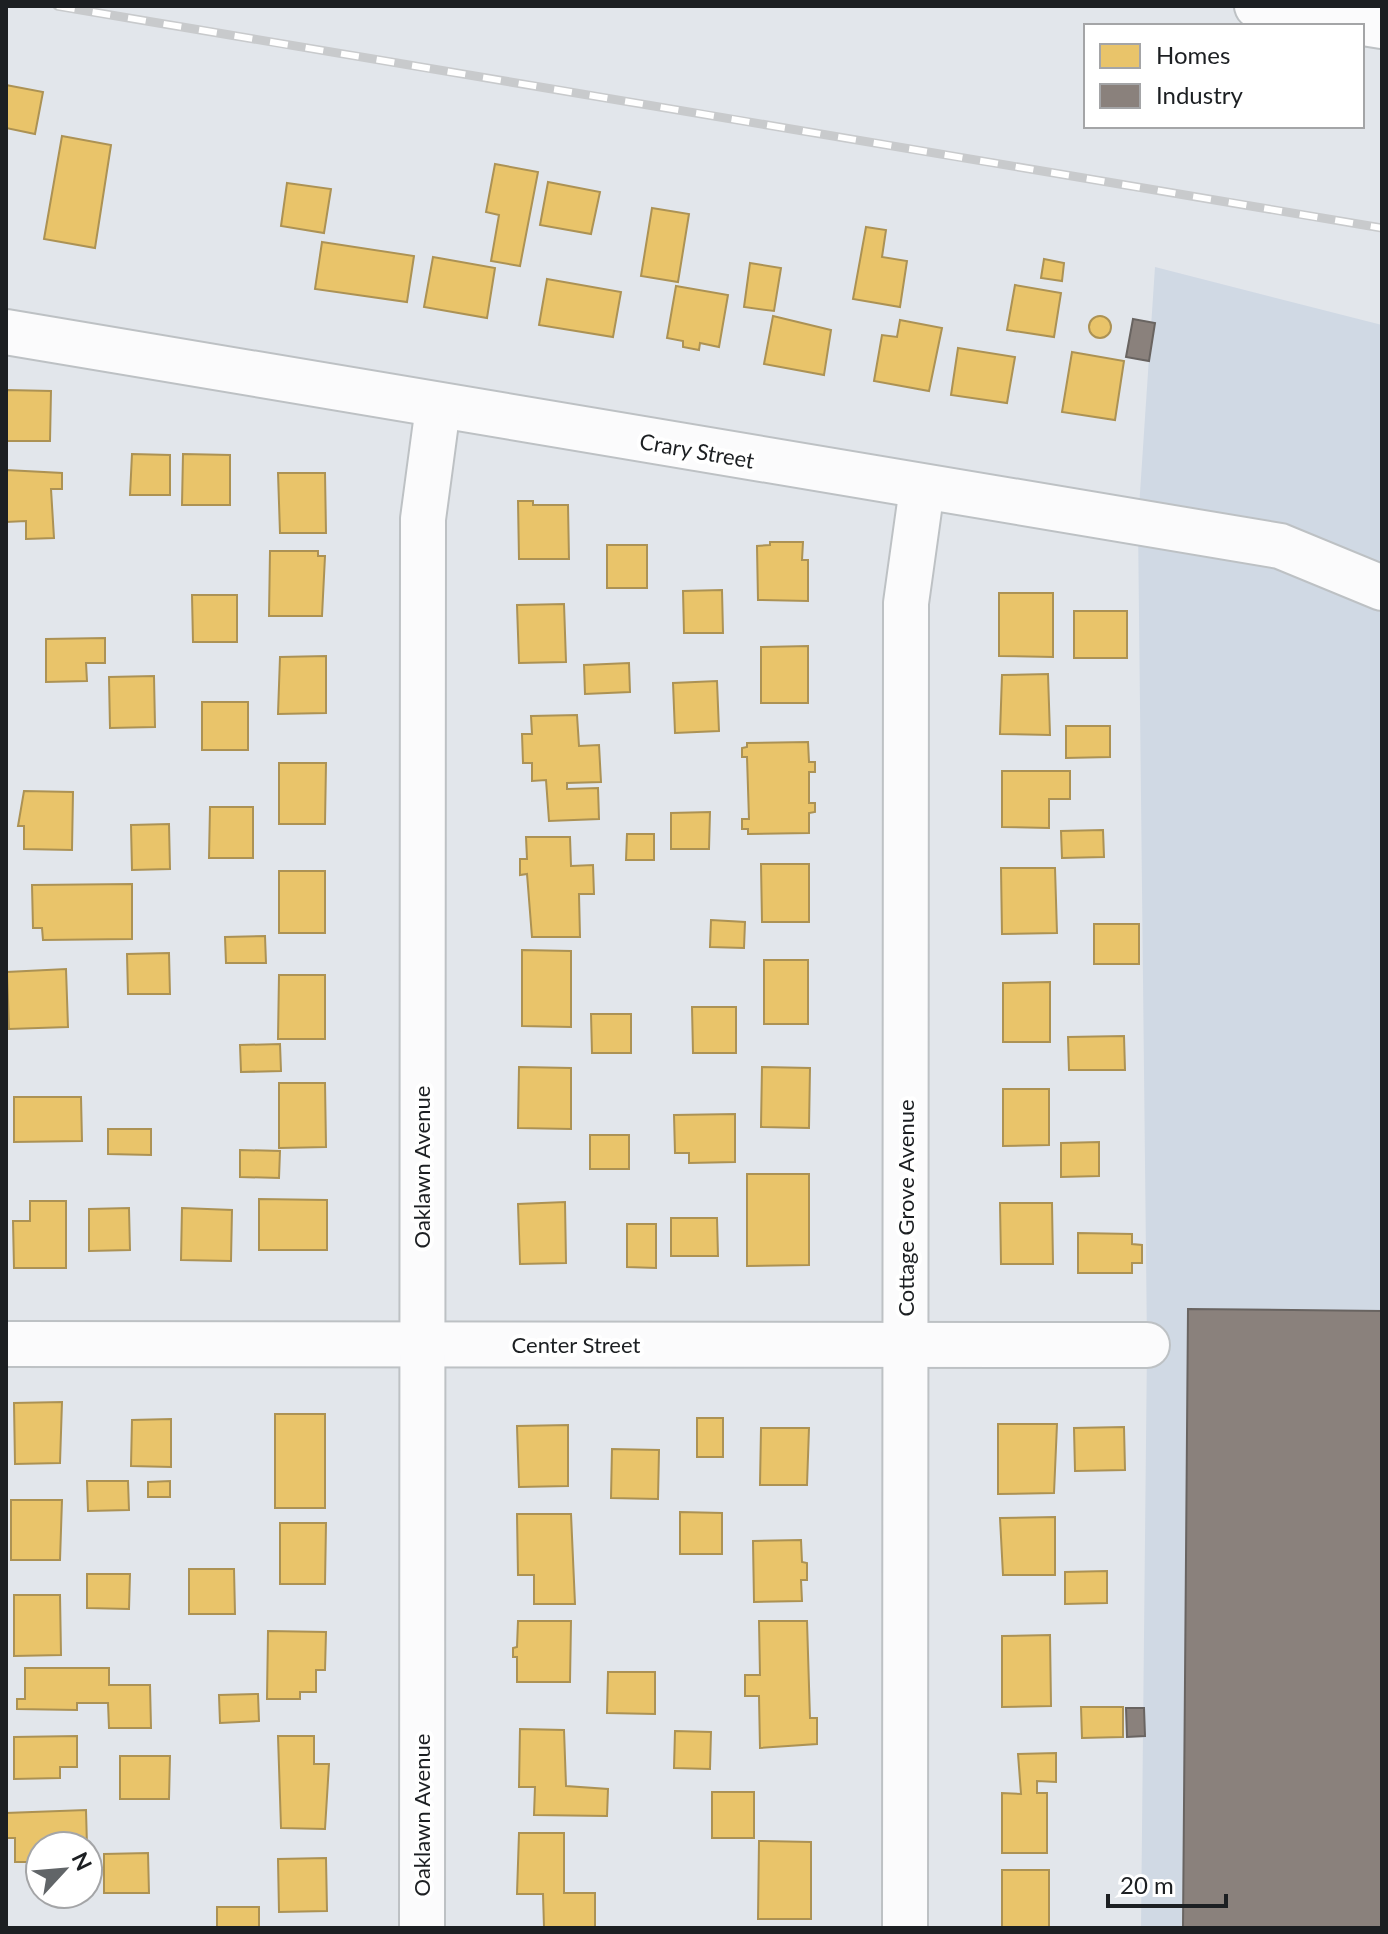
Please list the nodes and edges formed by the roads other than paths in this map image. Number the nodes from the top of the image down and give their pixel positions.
1 (1257, 6) edge
2 (1382, 26) edge
3 (6, 332) edge
4 (438, 407) junction
5 (922, 488) junction
6 (1382, 588) edge
7 (6, 1344) edge
8 (905, 1344) junction
9 (422, 1345) junction
10 (1147, 1345) dead end
11 (422, 1928) edge
12 (905, 1928) edge

1 - 2 street
3 - 4 street, Crary Street
4 - 5 street, Crary Street
4 - 9 street, Oaklawn Avenue
5 - 6 street, Crary Street
5 - 8 street, Cottage Grove Avenue
7 - 9 street, Center Street
8 - 9 street, Center Street
8 - 10 street, Center Street
8 - 12 street, Cottage Grove Avenue
9 - 11 street, Oaklawn Avenue

